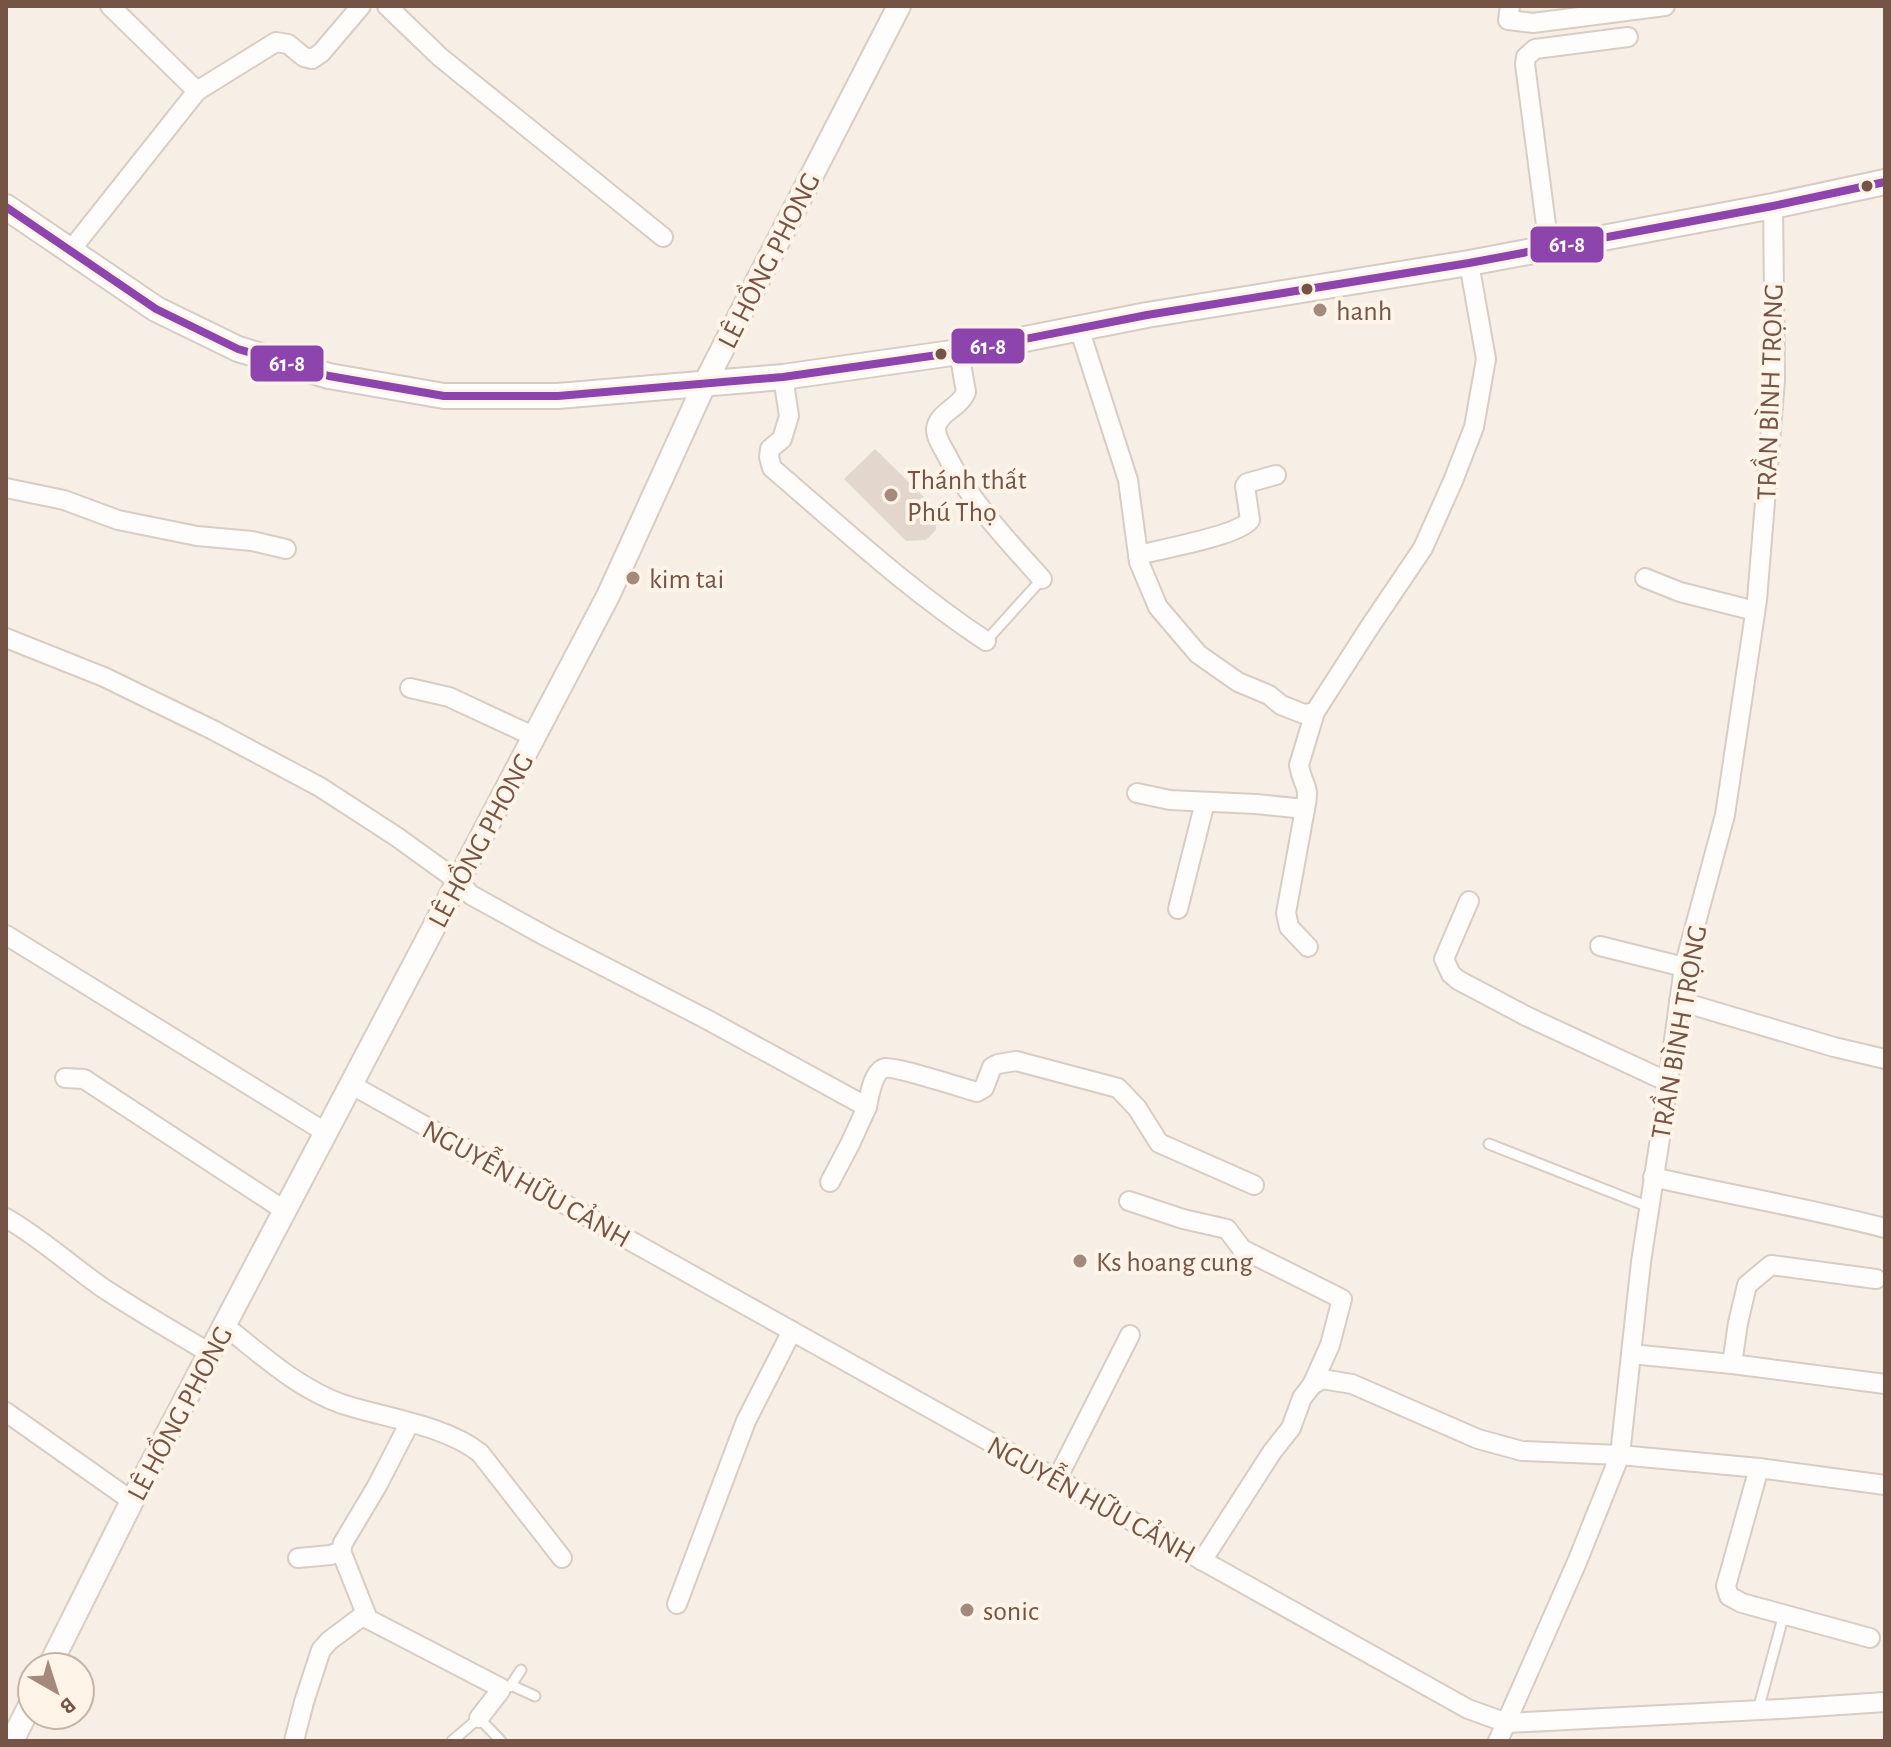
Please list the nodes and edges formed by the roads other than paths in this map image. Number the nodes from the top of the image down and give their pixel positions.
1 (110, 6) edge
2 (361, 6) edge
3 (387, 6) edge
4 (899, 6) edge
5 (1510, 6) edge
6 (1665, 6) edge
7 (1628, 37) dead end
8 (197, 91) junction
9 (1885, 182) edge
10 (1773, 206) junction
11 (6, 207) edge
12 (663, 237) dead end
13 (1549, 248) junction
14 (70, 251) junction
15 (1469, 263) junction
16 (1079, 328) junction
17 (959, 352) junction
18 (783, 377) junction
19 (705, 383) junction
20 (1276, 475) dead end
21 (6, 488) edge
22 (286, 549) dead end
23 (1138, 555) junction
24 (1645, 578) dead end
25 (1042, 579) joint
26 (1755, 611) junction
27 (6, 638) edge
28 (986, 641) joint
29 (410, 688) dead end
30 (1315, 712) junction
31 (535, 737) junction
32 (1137, 793) dead end
33 (1205, 802) junction
34 (1305, 809) junction
35 (458, 881) junction
36 (1469, 901) dead end
37 (1178, 909) dead end
38 (6, 935) edge
39 (1600, 946) dead end
40 (1308, 947) dead end
41 (1684, 967) junction
42 (1679, 1001) junction
43 (1885, 1059) edge
44 (65, 1078) dead end
45 (1668, 1082) junction
46 (350, 1084) junction
47 (867, 1107) junction
48 (325, 1132) junction
49 (1489, 1144) dead end
50 (1653, 1177) junction
51 (830, 1182) dead end
52 (1254, 1185) dead end
53 (1129, 1201) dead end
54 (1649, 1207) junction
55 (284, 1210) junction
56 (6, 1218) edge
57 (1885, 1228) edge
58 (1876, 1279) dead end
59 (225, 1326) junction
60 (792, 1331) junction
61 (1130, 1335) dead end
62 (210, 1353) junction
63 (1631, 1354) junction
64 (1732, 1364) junction
65 (1885, 1384) edge
66 (1312, 1385) junction
67 (6, 1412) edge
68 (409, 1424) junction
69 (1620, 1455) junction
70 (1759, 1468) junction
71 (1057, 1479) junction
72 (1885, 1485) edge
73 (132, 1501) junction
74 (341, 1551) junction
75 (298, 1558) dead end
76 (562, 1558) dead end
77 (1202, 1561) junction
78 (677, 1604) dead end
79 (365, 1614) junction
80 (1784, 1614) junction
81 (1870, 1638) dead end
82 (57, 1651) edge
83 (521, 1670) dead end
84 (506, 1686) junction
85 (535, 1696) dead end
86 (1885, 1702) edge
87 (1758, 1710) junction
88 (479, 1718) junction
89 (1507, 1723) junction
90 (294, 1741) edge
91 (452, 1741) edge
92 (501, 1741) edge
93 (1498, 1741) edge

1 - 8 street
2 - 8 street
3 - 12 street
4 - 19 street, LÊ HỒNG PHONG
5 - 6 street
7 - 13 street
8 - 14 street
9 - 10 main road
10 - 13 main road
10 - 26 street, TRẦN BÌNH TRỌNG
11 - 14 main road
13 - 15 main road
14 - 19 main road
15 - 16 main road
15 - 30 street
16 - 17 main road
16 - 23 street
17 - 18 main road
17 - 25 street
18 - 19 main road
18 - 28 street
19 - 31 street, LÊ HỒNG PHONG
20 - 23 street
21 - 22 street
23 - 30 street
24 - 26 street
25 - 28 lane
26 - 41 street, TRẦN BÌNH TRỌNG
27 - 35 street
29 - 31 street
30 - 34 street
31 - 35 street, LÊ HỒNG PHONG
32 - 33 street
33 - 34 street
33 - 37 street
34 - 40 street
35 - 46 street, LÊ HỒNG PHONG
35 - 47 street
36 - 45 street
38 - 48 street
39 - 41 street
41 - 42 street, TRẦN BÌNH TRỌNG
42 - 43 street
42 - 45 street, TRẦN BÌNH TRỌNG
44 - 55 street
45 - 50 street, TRẦN BÌNH TRỌNG
46 - 48 street, LÊ HỒNG PHONG
46 - 60 street, NGUYỄN HỮU CẢNH
47 - 51 street
47 - 52 street
48 - 55 street, LÊ HỒNG PHONG
49 - 54 lane
50 - 54 street, TRẦN BÌNH TRỌNG
50 - 57 street
53 - 66 street
54 - 63 street, TRẦN BÌNH TRỌNG
55 - 59 street, LÊ HỒNG PHONG
56 - 62 street
58 - 64 street
59 - 62 street, LÊ HỒNG PHONG
59 - 68 street
60 - 71 street, NGUYỄN HỮU CẢNH
60 - 78 street
61 - 71 street
62 - 73 street, LÊ HỒNG PHONG
63 - 64 street
63 - 69 street, TRẦN BÌNH TRỌNG
64 - 65 street
66 - 69 street
66 - 77 street
67 - 73 street
68 - 74 street
68 - 76 street
69 - 70 street
69 - 89 street, TRẦN BÌNH TRỌNG
70 - 72 street
70 - 80 street
71 - 77 street, NGUYỄN HỮU CẢNH
73 - 82 street, LÊ HỒNG PHONG
74 - 75 street
74 - 79 street
77 - 89 street, NGUYỄN HỮU CẢNH
79 - 84 street
79 - 90 street
80 - 81 street
80 - 87 lane
83 - 84 lane
84 - 85 lane
84 - 88 street
86 - 87 street, NGUYỄN HỮU CẢNH
87 - 89 street, NGUYỄN HỮU CẢNH
88 - 91 lane
88 - 92 lane
89 - 93 street, TRẦN BÌNH TRỌNG

